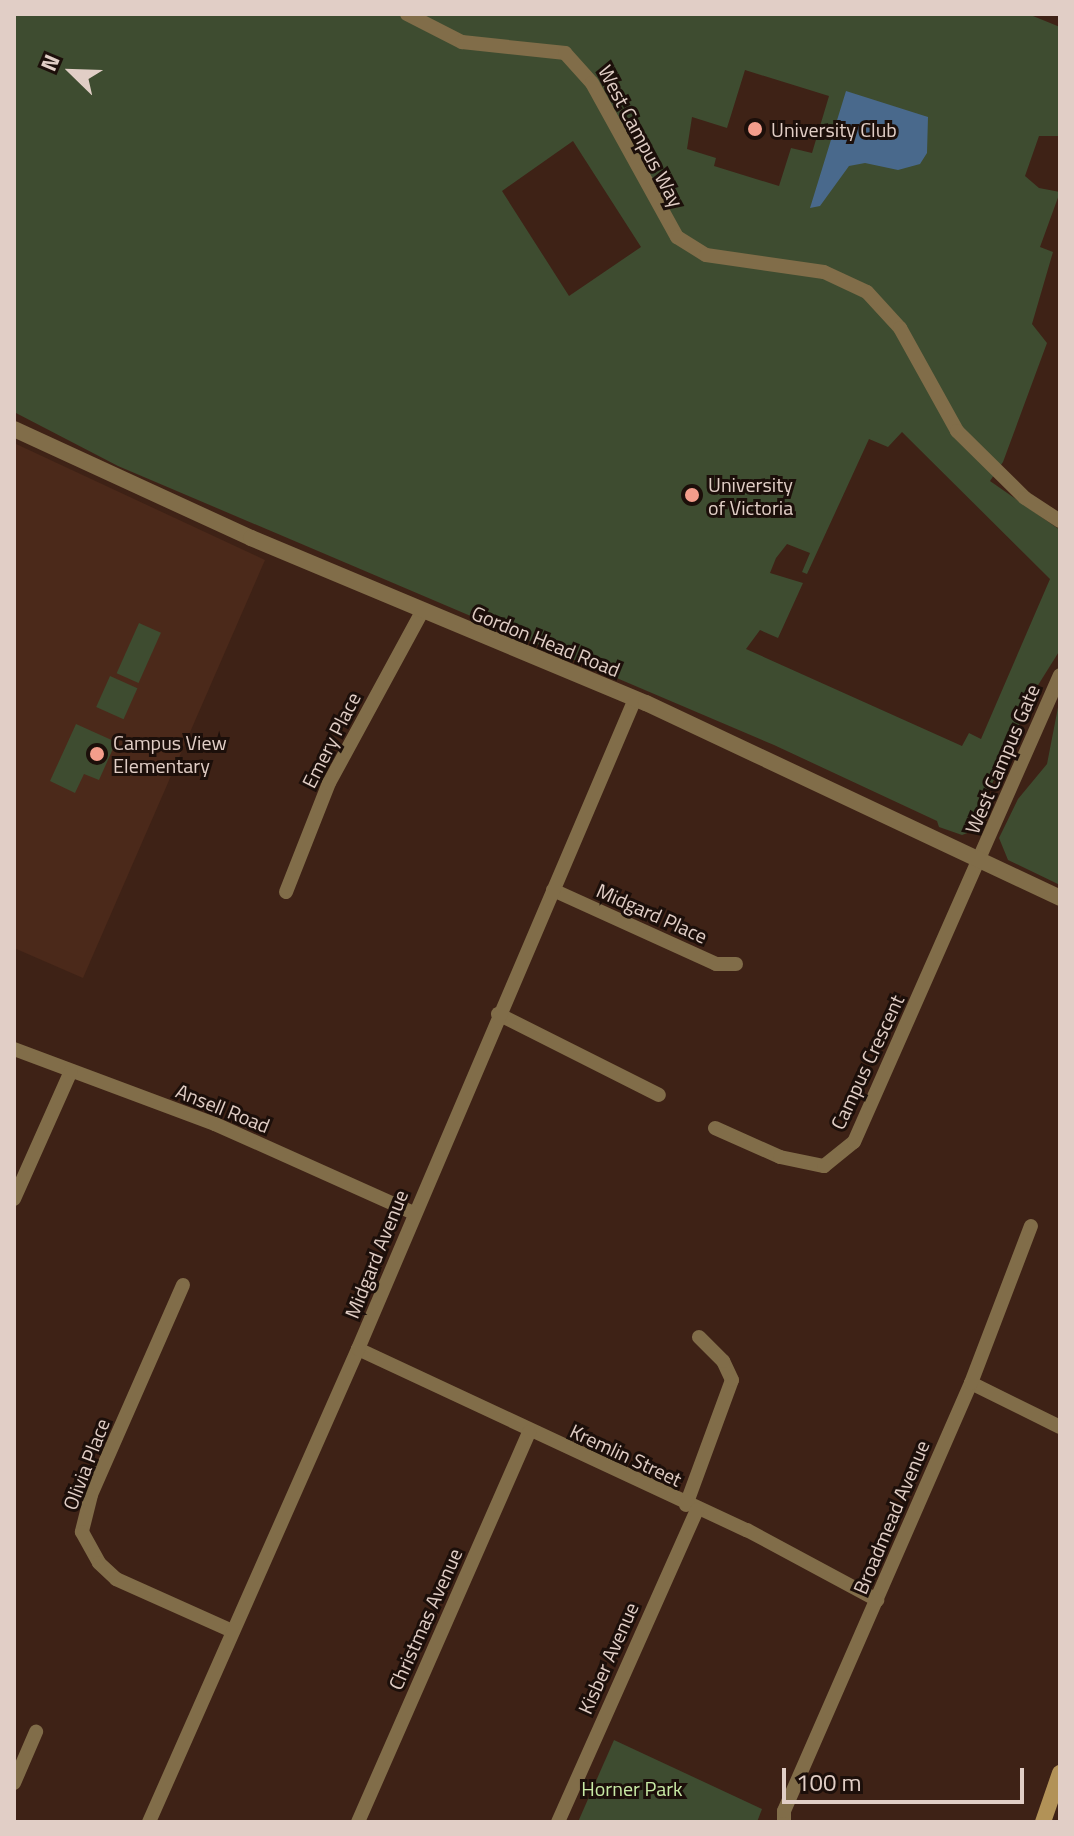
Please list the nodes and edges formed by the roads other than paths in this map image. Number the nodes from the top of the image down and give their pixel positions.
1 (407, 14) edge
2 (14, 429) edge
3 (1060, 521) edge
4 (422, 612) junction
5 (1060, 675) edge
6 (635, 699) junction
7 (981, 858) junction
8 (553, 890) junction
9 (286, 892) dead end
10 (1060, 898) edge
11 (736, 964) dead end
12 (498, 1014) junction
13 (14, 1049) edge
14 (71, 1071) junction
15 (659, 1095) dead end
16 (715, 1128) dead end
17 (14, 1199) edge
18 (414, 1213) junction
19 (1031, 1226) dead end
20 (183, 1285) dead end
21 (699, 1337) dead end
22 (358, 1349) junction
23 (971, 1383) junction
24 (1060, 1427) edge
25 (529, 1432) junction
26 (691, 1508) junction
27 (877, 1600) junction
28 (232, 1631) junction
29 (36, 1732) dead end
30 (1060, 1773) edge
31 (14, 1783) edge
32 (149, 1822) edge
33 (358, 1822) edge
34 (558, 1822) edge
35 (784, 1822) edge
36 (1043, 1822) edge

1 - 3 street, West Campus Way
2 - 4 street, Gordon Head Road
4 - 6 street, Gordon Head Road
4 - 9 street, Emery Place
5 - 7 street, West Campus Gate
6 - 7 street, Gordon Head Road
6 - 8 street, Midgard Avenue
7 - 10 street, Gordon Head Road
7 - 16 street, Campus Crescent
8 - 11 street, Midgard Place
8 - 12 street, Midgard Avenue
12 - 15 street
12 - 18 street, Midgard Avenue
13 - 14 street, Ansell Road
14 - 17 street
14 - 18 street, Ansell Road
18 - 22 street, Midgard Avenue
19 - 23 street, Broadmead Avenue
20 - 28 street, Olivia Place
21 - 26 street, Kisber Avenue
22 - 25 street, Kremlin Street
22 - 28 street, Midgard Avenue
23 - 24 street
23 - 27 street, Broadmead Avenue
25 - 26 street, Kremlin Street
25 - 33 street, Christmas Avenue
26 - 27 street, Kremlin Street
26 - 34 street, Kisber Avenue
27 - 35 street, Broadmead Avenue
28 - 32 street, Midgard Avenue
29 - 31 street
30 - 36 main road

